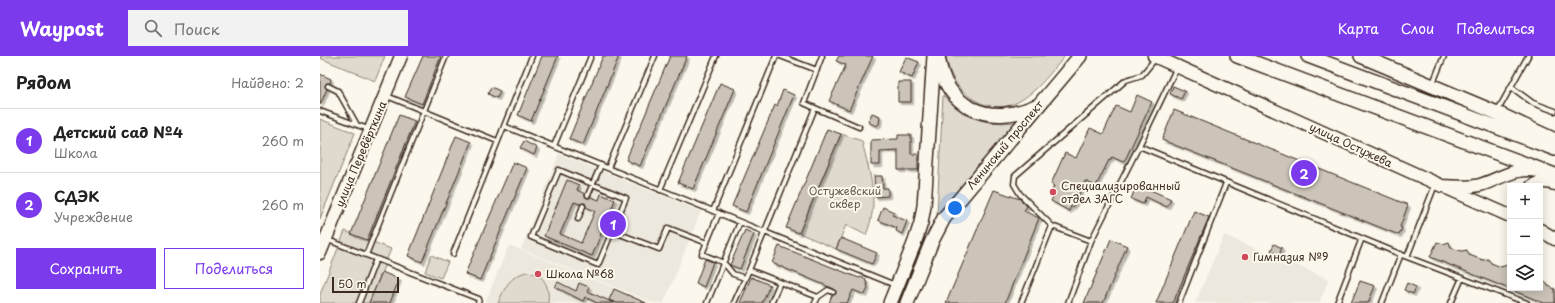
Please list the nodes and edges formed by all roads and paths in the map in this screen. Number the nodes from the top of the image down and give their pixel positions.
1 (401, 56) edge
2 (446, 56) edge
3 (532, 56) edge
4 (591, 56) edge
5 (655, 56) edge
6 (716, 56) edge
7 (776, 56) edge
8 (780, 56) edge
9 (822, 56) edge
10 (934, 56) edge
11 (938, 56) edge
12 (1080, 56) edge
13 (1237, 56) edge
14 (1308, 56) edge
15 (1361, 56) edge
16 (1444, 56) edge
17 (1528, 56) edge
18 (1156, 57) edge
19 (1176, 69) dead end
20 (816, 70) junction
21 (1432, 85) junction
22 (328, 86) dead end
23 (1512, 87) junction
24 (385, 96) junction
25 (1039, 105) junction
26 (815, 108) junction
27 (320, 111) edge
28 (424, 111) junction
29 (1555, 111) edge
30 (1497, 112) junction
31 (357, 125) junction
32 (504, 126) junction
33 (858, 127) dead end
34 (371, 130) junction
35 (1555, 140) edge
36 (497, 141) junction
37 (554, 146) junction
38 (1139, 146) junction
39 (1555, 149) edge
40 (601, 165) junction
41 (608, 168) junction
42 (1555, 177) edge
43 (1226, 183) junction
44 (1537, 183) edge
45 (593, 184) junction
46 (1439, 185) junction
47 (660, 190) junction
48 (588, 195) dead end
49 (583, 206) dead end
50 (713, 211) junction
51 (719, 213) junction
52 (1507, 215) edge
53 (578, 220) dead end
54 (740, 222) junction
55 (1052, 226) junction
56 (612, 231) junction
57 (764, 232) junction
58 (1543, 232) edge
59 (1362, 238) junction
60 (326, 239) junction
61 (1555, 239) edge
62 (1091, 241) junction
63 (707, 243) junction
64 (320, 252) edge
65 (453, 254) dead end
66 (1401, 254) junction
67 (366, 255) junction
68 (1407, 257) junction
69 (376, 259) junction
70 (724, 263) junction
71 (749, 270) junction
72 (745, 278) junction
73 (1462, 278) junction
74 (780, 282) junction
75 (897, 286) junction
76 (833, 292) dead end
77 (818, 297) junction
78 (358, 303) edge
79 (478, 303) edge
80 (708, 303) edge
81 (734, 303) edge
82 (771, 303) edge
83 (815, 303) edge
84 (890, 303) edge
85 (907, 303) edge
86 (1021, 303) edge
87 (1068, 303) edge
88 (1179, 303) edge
89 (1337, 303) edge
90 (1382, 303) edge
91 (1452, 303) edge
92 (1527, 303) edge

1 - 24 street, улица Перевёрткина
2 - 28 lane
3 - 32 lane
4 - 37 lane
5 - 41 lane
6 - 47 lane
7 - 50 lane
8 - 20 lane
9 - 20 lane
10 - 75 main road
11 - 25 main road
12 - 25 main road, Ленинский проспект
13 - 42 main road
14 - 39 main road
15 - 21 main road
16 - 21 lane
17 - 23 lane
18 - 46 street, улица Остужева
18 - 55 lane
19 - 38 lane
20 - 26 lane
21 - 30 main road
22 - 31 lane
23 - 29 lane
23 - 30 lane
24 - 28 lane
24 - 34 street, улица Перевёрткина
25 - 85 main road, Ленинский проспект
26 - 33 lane
26 - 57 lane
27 - 31 lane
28 - 36 lane
28 - 67 lane
30 - 35 main road
31 - 34 lane
32 - 36 lane
32 - 37 lane
34 - 60 street, улица Перевёрткина
36 - 65 lane
37 - 40 lane
38 - 43 lane
38 - 62 lane
40 - 41 lane
40 - 45 lane
41 - 47 lane
42 - 44 street
42 - 46 street, улица Остужева
43 - 59 lane
43 - 88 lane
45 - 48 lane
45 - 56 lane
45 - 56 lane
46 - 52 street
46 - 68 lane
47 - 50 lane
49 - 53 lane
50 - 51 lane
51 - 54 lane
51 - 63 lane
54 - 57 lane
54 - 70 lane
55 - 62 lane
55 - 86 lane
56 - 63 lane
57 - 71 lane
57 - 75 lane
58 - 61 street
59 - 66 lane
59 - 89 lane
60 - 64 street, улица Перевёрткина
60 - 67 lane
62 - 87 lane
63 - 70 lane
66 - 68 lane
66 - 90 lane
67 - 69 lane
68 - 73 lane
69 - 78 lane
69 - 79 lane
70 - 72 lane
70 - 80 lane
71 - 72 lane
71 - 74 lane
72 - 81 lane
73 - 91 lane
73 - 92 lane
74 - 77 lane
74 - 82 lane
75 - 84 main road
76 - 77 lane
77 - 83 lane

